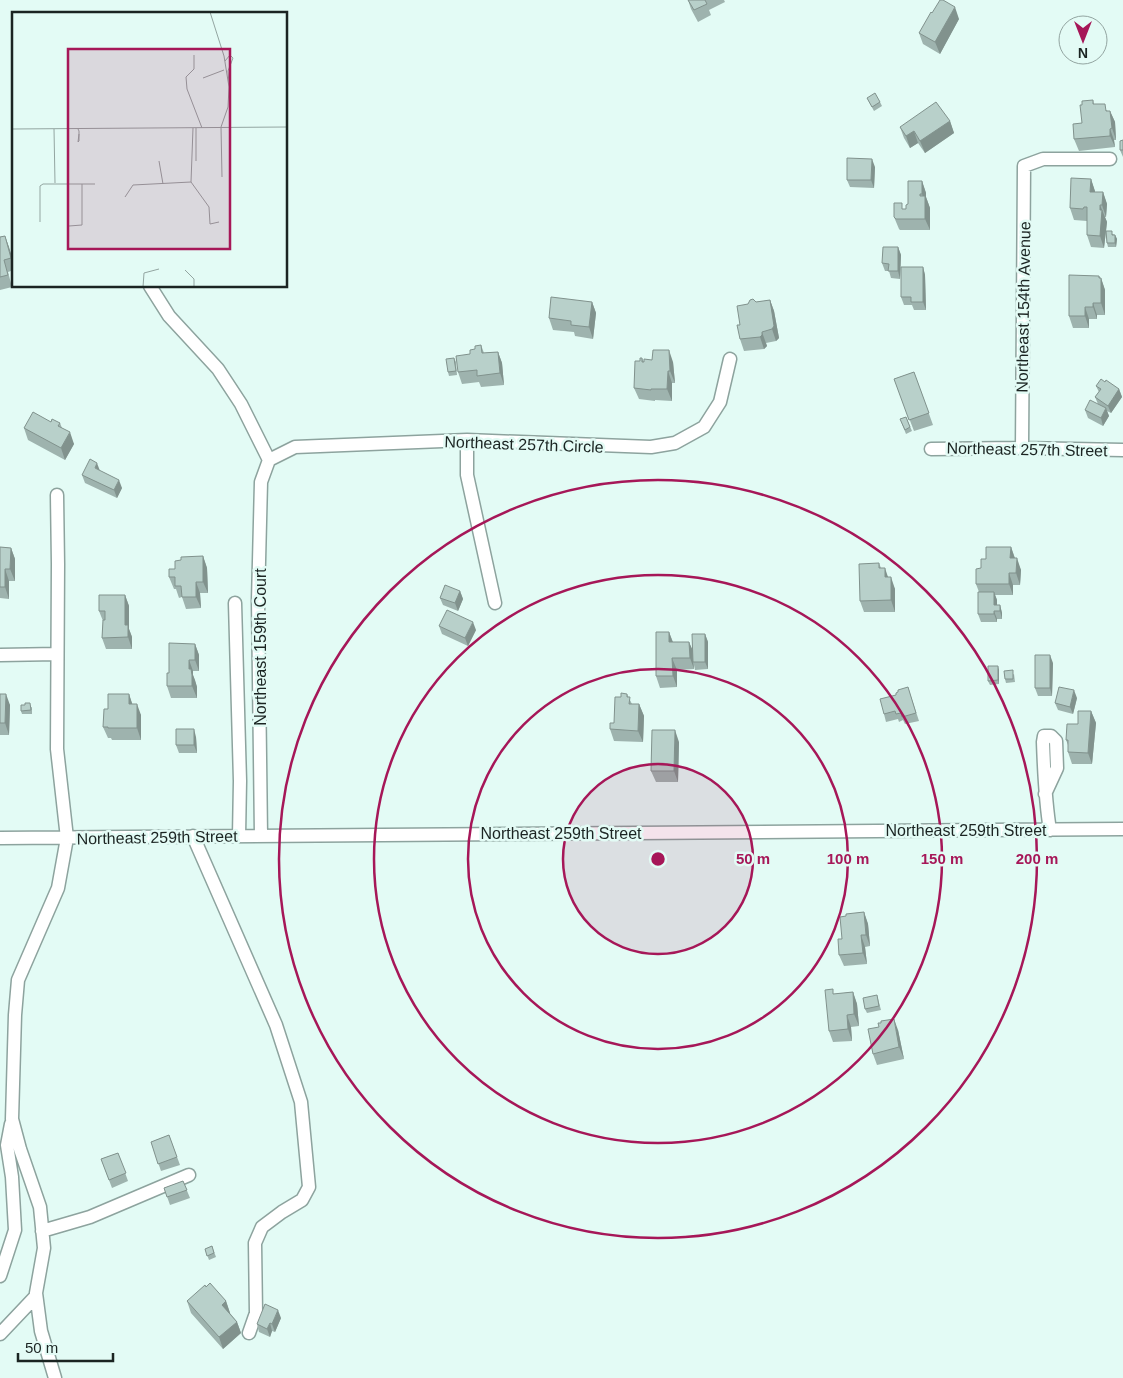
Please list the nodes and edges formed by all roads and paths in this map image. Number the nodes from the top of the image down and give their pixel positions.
1 (1110, 159) dead end
2 (151, 288) edge
3 (730, 359) dead end
4 (467, 440) junction
5 (1022, 448) junction
6 (931, 449) dead end
7 (1123, 450) edge
8 (269, 460) junction
9 (57, 495) dead end
10 (236, 603) dead end
11 (495, 603) dead end
12 (57, 654) junction
13 (0, 656) edge
14 (1045, 794) dead end
15 (1123, 829) edge
16 (1050, 830) junction
17 (193, 836) junction
18 (240, 836) junction
19 (261, 836) junction
20 (0, 838) edge
21 (67, 838) junction
22 (12, 1119) junction
23 (189, 1175) dead end
24 (42, 1231) junction
25 (0, 1276) edge
26 (36, 1296) junction
27 (249, 1333) dead end
28 (0, 1334) edge
29 (55, 1378) edge

1 - 5 street, Northeast 154th Avenue
2 - 8 street
3 - 4 street, Northeast 257th Circle
4 - 8 street, Northeast 257th Circle
4 - 11 street
5 - 6 street, Northeast 257th Street
5 - 7 street, Northeast 257th Street
8 - 19 street, Northeast 159th Court
9 - 12 street
10 - 18 street
12 - 13 street
12 - 21 street
14 - 16 street
15 - 16 street, Northeast 259th Street
16 - 19 street, Northeast 259th Street
17 - 18 street, Northeast 259th Street
17 - 21 street, Northeast 259th Street
17 - 27 street
18 - 19 street, Northeast 259th Street
20 - 21 street, Northeast 259th Street
21 - 22 street
22 - 24 street
22 - 25 street
23 - 24 street
24 - 26 street
26 - 28 street
26 - 29 street

